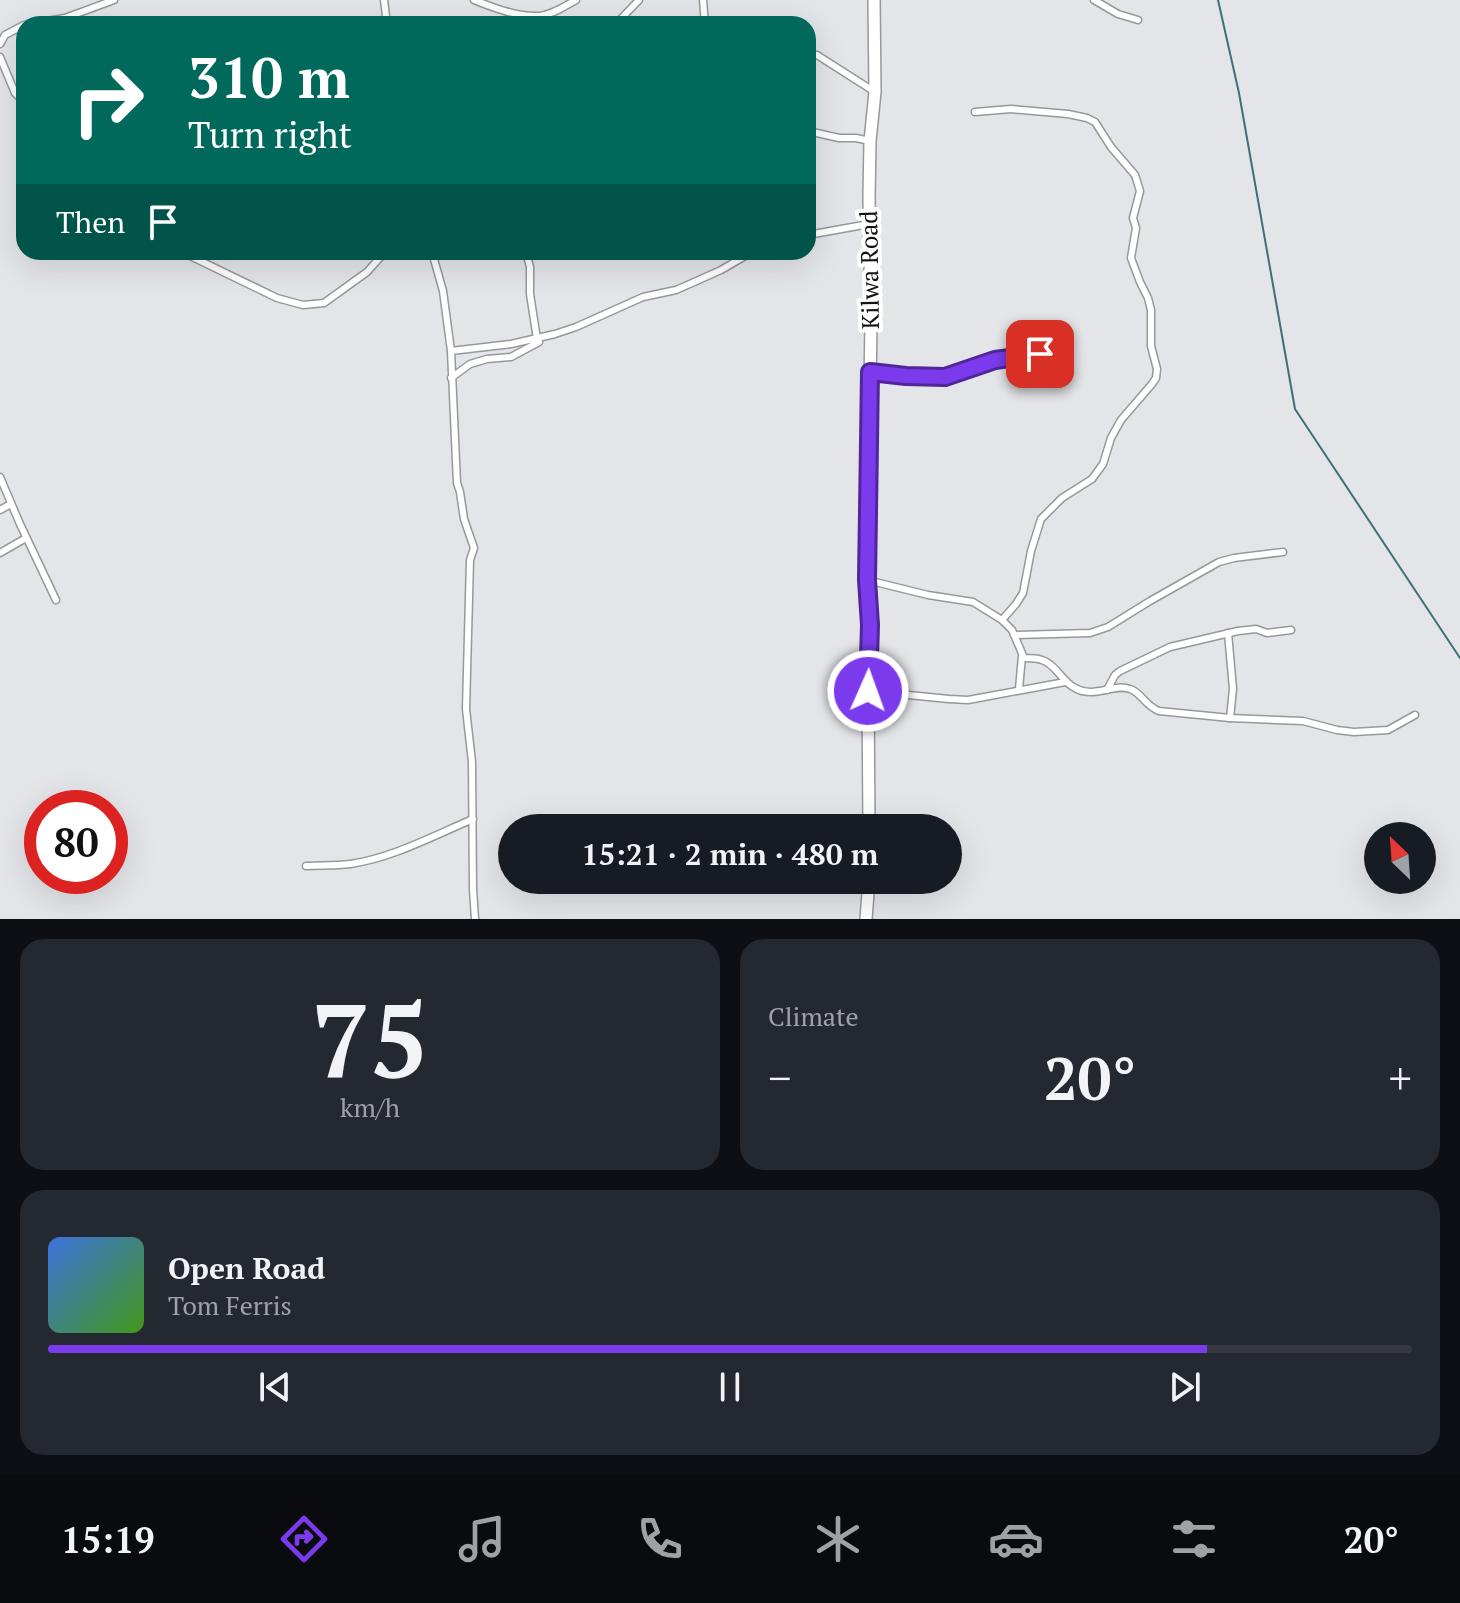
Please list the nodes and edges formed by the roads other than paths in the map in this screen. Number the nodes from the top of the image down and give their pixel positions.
1 (114, 0) edge
2 (474, 0) edge
3 (576, 0) edge
4 (639, 0) edge
5 (874, 0) edge
6 (1094, 0) edge
7 (70, 16) edge
8 (624, 16) edge
9 (1138, 20) dead end
10 (16, 30) edge
11 (0, 44) edge
12 (816, 55) edge
13 (0, 57) edge
14 (875, 92) junction
15 (16, 94) edge
16 (975, 112) dead end
17 (816, 133) edge
18 (870, 141) junction
19 (869, 224) junction
20 (816, 234) edge
21 (199, 260) edge
22 (378, 260) edge
23 (434, 260) edge
24 (528, 260) edge
25 (738, 260) edge
26 (576, 327) junction
27 (537, 339) junction
28 (451, 351) junction
29 (1040, 354) dead end
30 (870, 372) junction
31 (451, 378) junction
32 (0, 477) edge
33 (11, 504) junction
34 (0, 510) edge
35 (26, 538) junction
36 (1283, 552) dead end
37 (0, 553) edge
38 (867, 580) junction
39 (56, 600) dead end
40 (1002, 620) junction
41 (1291, 630) dead end
42 (1228, 633) junction
43 (1014, 635) junction
44 (1022, 656) junction
45 (1065, 682) junction
46 (1019, 689) junction
47 (1107, 690) junction
48 (868, 691) junction
49 (1415, 715) dead end
50 (1230, 718) junction
51 (869, 814) edge
52 (473, 819) junction
53 (306, 866) dead end
54 (868, 894) edge
55 (475, 919) edge
56 (866, 919) edge

1 - 7 street
2 - 3 street
4 - 8 street
5 - 14 highway, Kilwa Road
6 - 9 street
10 - 11 street
12 - 14 street
13 - 15 street
14 - 18 highway, Kilwa Road
16 - 40 street
17 - 18 street
18 - 19 highway, Kilwa Road
19 - 20 street
19 - 30 highway, Kilwa Road
21 - 22 street
23 - 28 street
24 - 27 street
25 - 26 street
26 - 27 street
26 - 31 street
27 - 28 street
28 - 31 street
29 - 30 street
30 - 38 highway, Kilwa Road
31 - 52 street
32 - 33 street
33 - 34 street
33 - 35 street
35 - 37 street
35 - 39 street
36 - 43 street
38 - 40 street
38 - 48 highway, Kilwa Road
40 - 43 street
41 - 42 street
42 - 47 street
42 - 50 street
43 - 44 street
44 - 45 street
44 - 46 street
45 - 46 street
45 - 47 street
46 - 48 street
47 - 50 street
48 - 51 highway, Kilwa Road
49 - 50 street
52 - 53 street
52 - 55 street
54 - 56 highway

